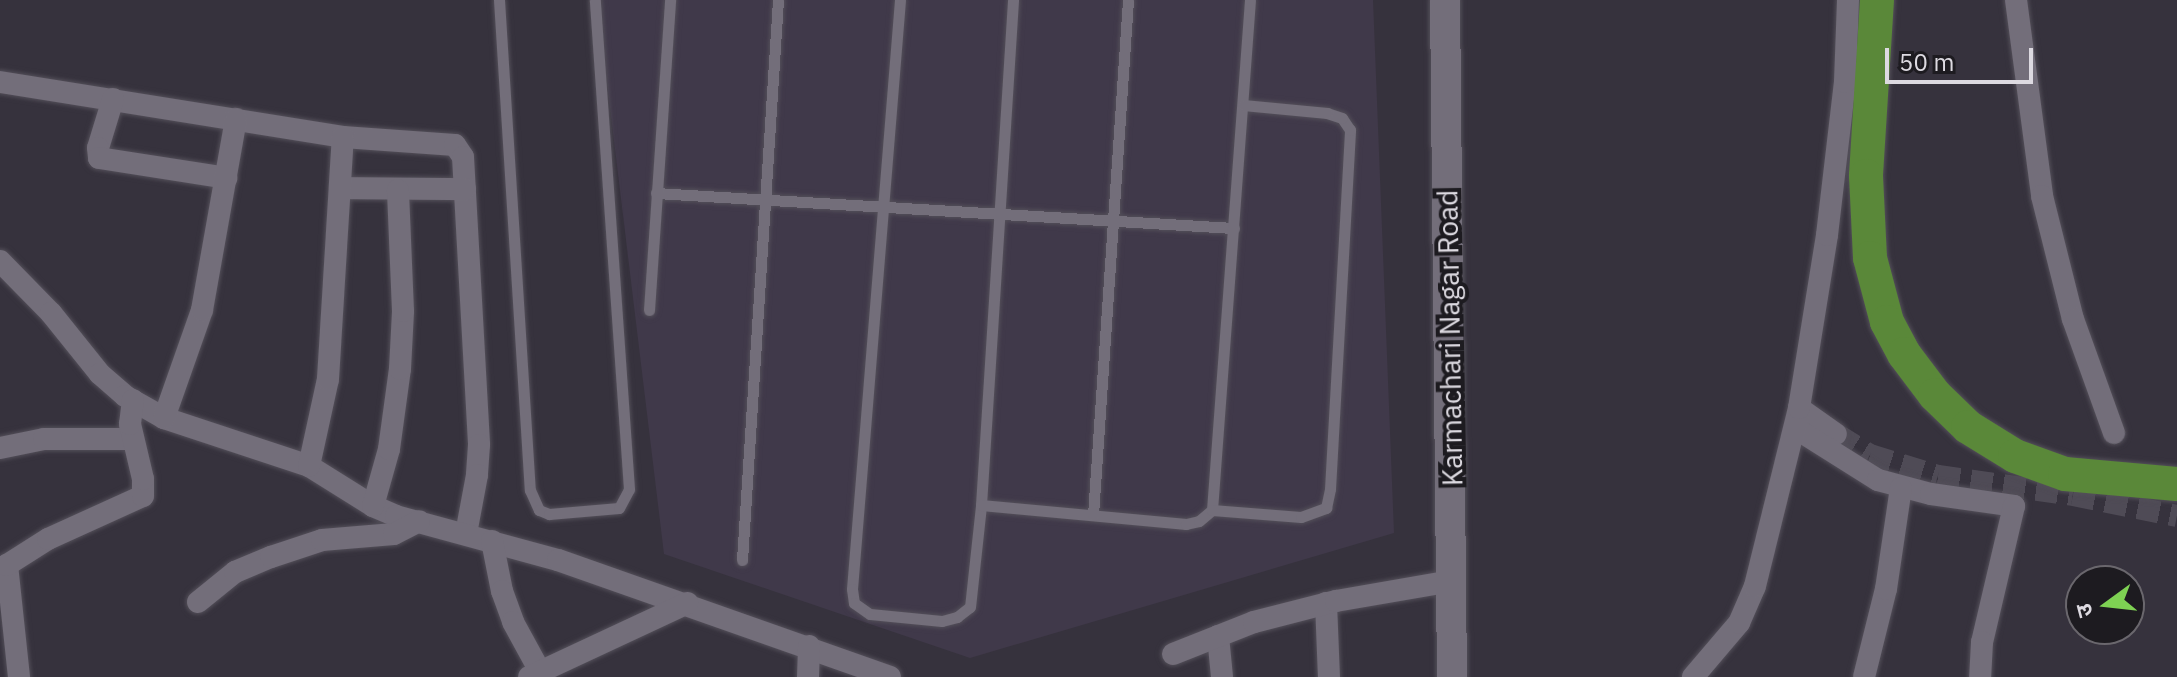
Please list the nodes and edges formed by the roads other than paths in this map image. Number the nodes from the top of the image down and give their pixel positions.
1 (499, 0) edge
2 (595, 0) edge
3 (670, 0) edge
4 (778, 0) edge
5 (900, 0) edge
6 (1013, 0) edge
7 (1128, 0) edge
8 (1250, 0) edge
9 (1445, 0) edge
10 (1848, 0) edge
11 (1877, 0) edge
12 (2016, 0) edge
13 (0, 82) edge
14 (113, 99) junction
15 (1243, 105) junction
16 (236, 119) junction
17 (343, 137) junction
18 (226, 178) junction
19 (341, 188) junction
20 (465, 189) junction
21 (398, 190) junction
22 (656, 193) junction
23 (764, 199) junction
24 (883, 205) junction
25 (999, 213) junction
26 (1111, 220) junction
27 (1234, 228) junction
28 (0, 261) edge
29 (649, 310) dead end
30 (133, 400) junction
31 (164, 418) junction
32 (1797, 418) junction
33 (2114, 433) dead end
34 (1836, 434) tunnel mouth
35 (133, 439) junction
36 (0, 448) edge
37 (309, 466) junction
38 (2177, 484) edge
39 (1901, 488) junction
40 (368, 503) junction
41 (981, 505) junction
42 (1212, 510) junction
43 (1093, 515) junction
44 (419, 521) junction
45 (466, 534) junction
46 (347, 536) junction
47 (492, 541) junction
48 (742, 560) dead end
49 (1452, 581) junction
50 (198, 602) dead end
51 (688, 603) junction
52 (1326, 603) junction
53 (1218, 636) junction
54 (809, 646) junction
55 (1173, 654) dead end
56 (537, 675) edge
57 (19, 677) edge
58 (808, 677) edge
59 (890, 677) edge
60 (1222, 677) edge
61 (1329, 677) edge
62 (1452, 677) edge
63 (1693, 677) edge
64 (1864, 677) edge
65 (1980, 677) edge

1 - 2 lane
3 - 22 lane
4 - 23 lane
5 - 24 lane
6 - 25 lane
7 - 26 lane
8 - 15 lane
9 - 49 street, Karmachari Nagar Road
10 - 32 street
11 - 38 main road
12 - 33 street
13 - 14 street
14 - 16 street
14 - 18 street
15 - 27 lane
15 - 42 lane
16 - 17 street
16 - 18 street
17 - 19 street
17 - 20 street
18 - 31 street
19 - 21 street
19 - 37 street
20 - 21 street
20 - 45 street
21 - 40 street
22 - 23 lane
22 - 29 lane
23 - 24 lane
23 - 48 lane
24 - 25 lane
24 - 41 lane
25 - 26 lane
25 - 41 lane
26 - 27 lane
26 - 43 lane
27 - 42 lane
28 - 30 street
30 - 31 street
30 - 35 street
31 - 37 street
32 - 34 street
32 - 39 street
32 - 63 street
35 - 36 street
35 - 57 street
37 - 40 street
39 - 64 street
39 - 65 street
40 - 44 street
40 - 46 street
41 - 43 lane
42 - 43 lane
44 - 45 street
44 - 46 street
45 - 47 street
46 - 50 street
47 - 51 street
47 - 56 street
49 - 52 street
49 - 62 street, Karmachari Nagar Road
51 - 54 street
51 - 56 street
52 - 53 street
52 - 61 street
53 - 55 street
53 - 60 street
54 - 58 street
54 - 59 street

